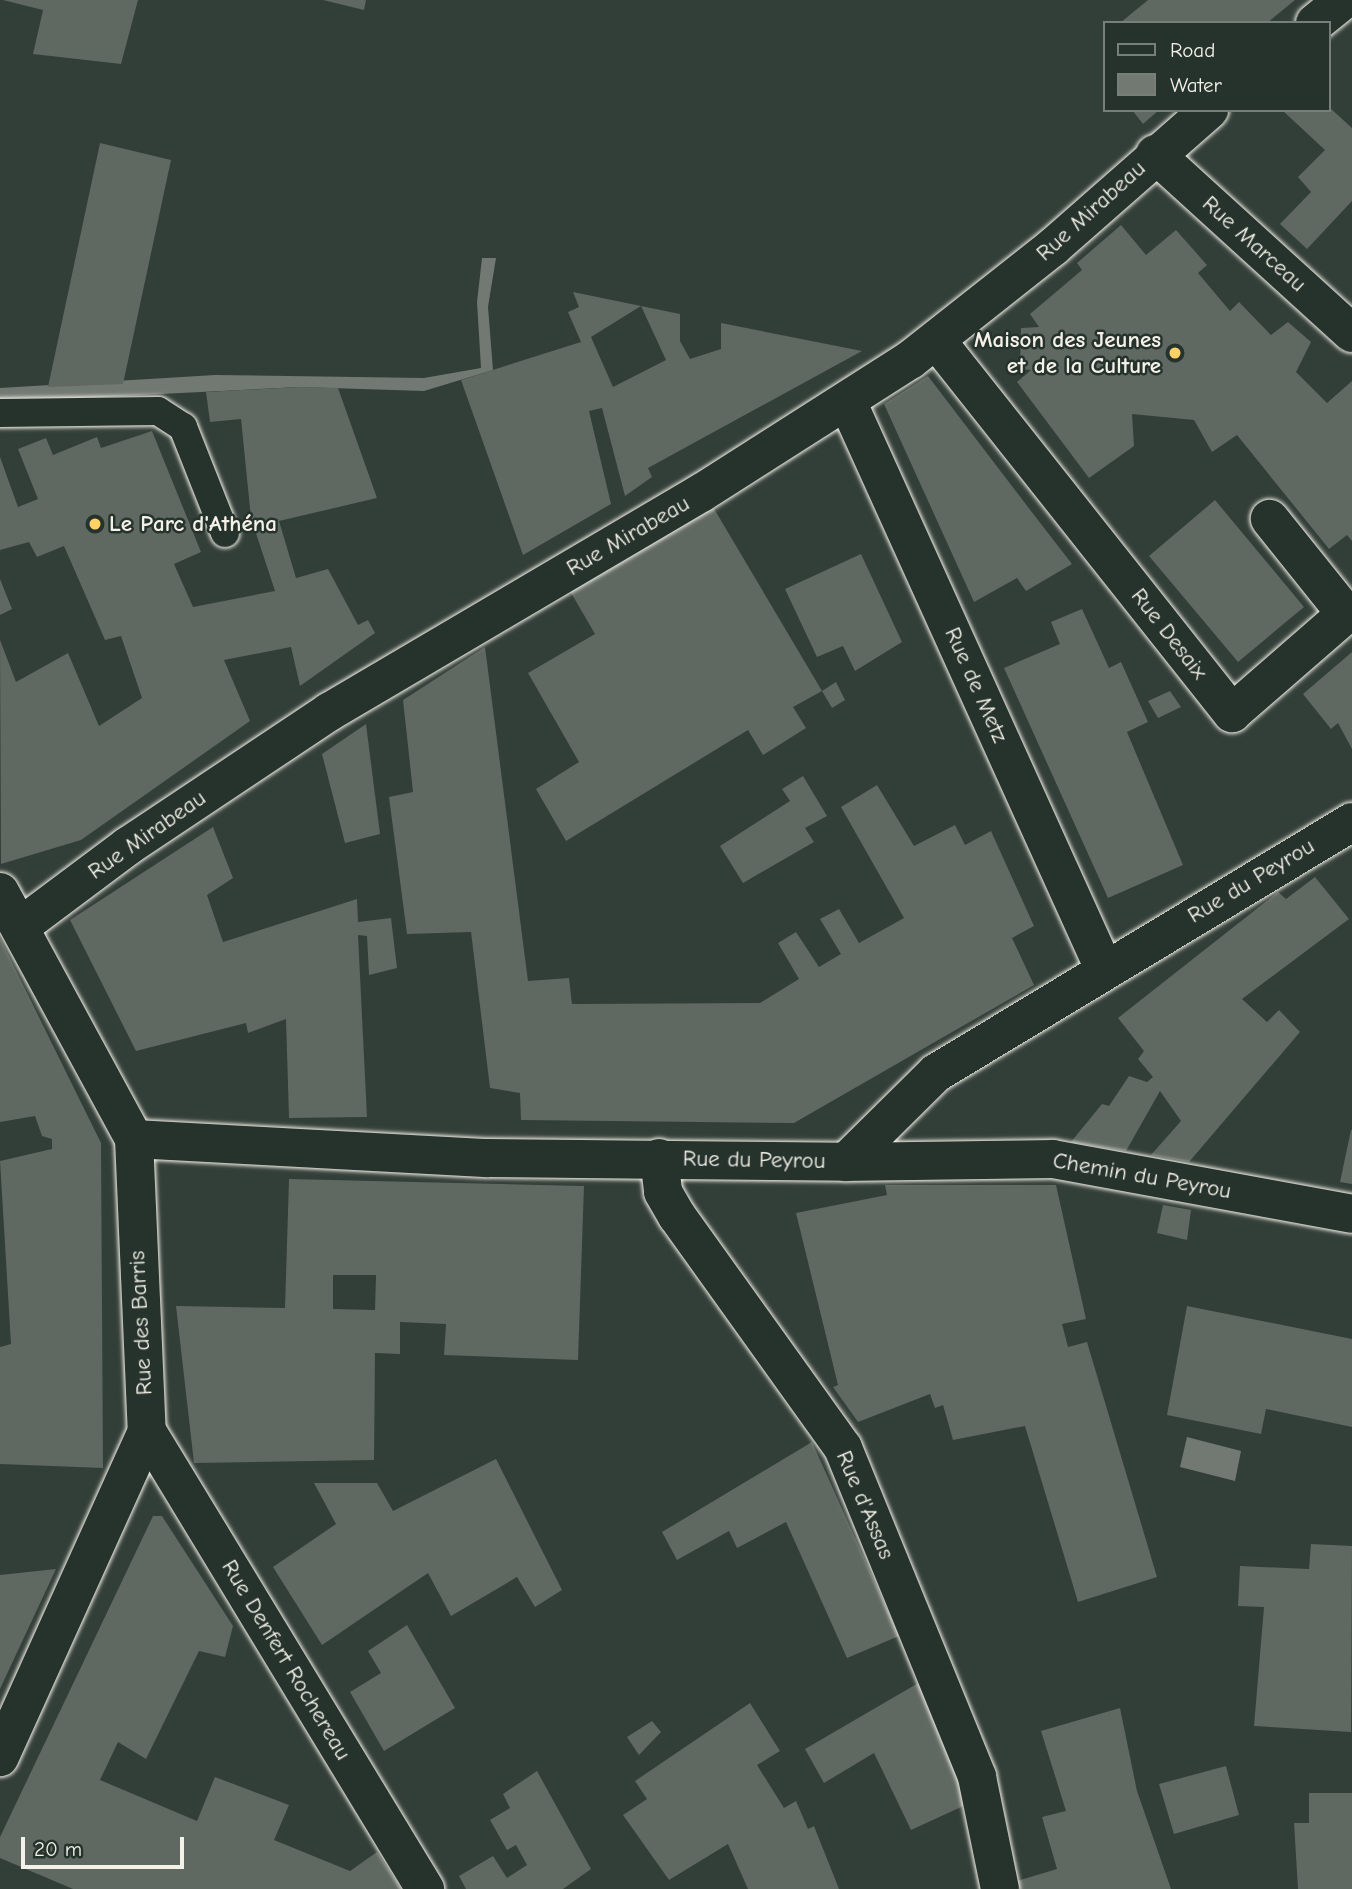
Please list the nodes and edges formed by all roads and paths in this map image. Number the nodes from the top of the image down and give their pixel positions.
1 (1343, 0) edge
2 (1317, 21) edge
3 (1207, 112) edge
4 (1155, 154) junction
5 (1352, 333) edge
6 (937, 341) junction
7 (847, 401) junction
8 (0, 413) edge
9 (1270, 519) dead end
10 (225, 533) dead end
11 (1352, 822) edge
12 (0, 892) edge
13 (21, 926) junction
14 (1104, 969) junction
15 (134, 1139) junction
16 (660, 1158) junction
17 (846, 1162) junction
18 (1352, 1214) edge
19 (147, 1431) junction
20 (0, 1757) edge
21 (425, 1889) edge
22 (1000, 1889) edge

1 - 2 street
3 - 4 street, Rue Mirabeau
4 - 5 street, Rue Marceau
4 - 6 street, Rue Mirabeau
6 - 7 street, Rue Mirabeau
6 - 9 street, Rue Desaix
7 - 13 street, Rue Mirabeau
7 - 14 street, Rue de Metz
8 - 10 lane
11 - 14 street, Rue du Peyrou
12 - 13 street, Rue des Barris
13 - 15 street, Rue des Barris
14 - 17 street, Rue du Peyrou
15 - 16 street, Rue du Peyrou
15 - 19 street, Rue des Barris
16 - 17 street, Rue du Peyrou
16 - 22 street, Rue d'Assas
17 - 18 street, Chemin du Peyrou
19 - 20 street, Rue des Barris
19 - 21 street, Rue Denfert Rochereau

